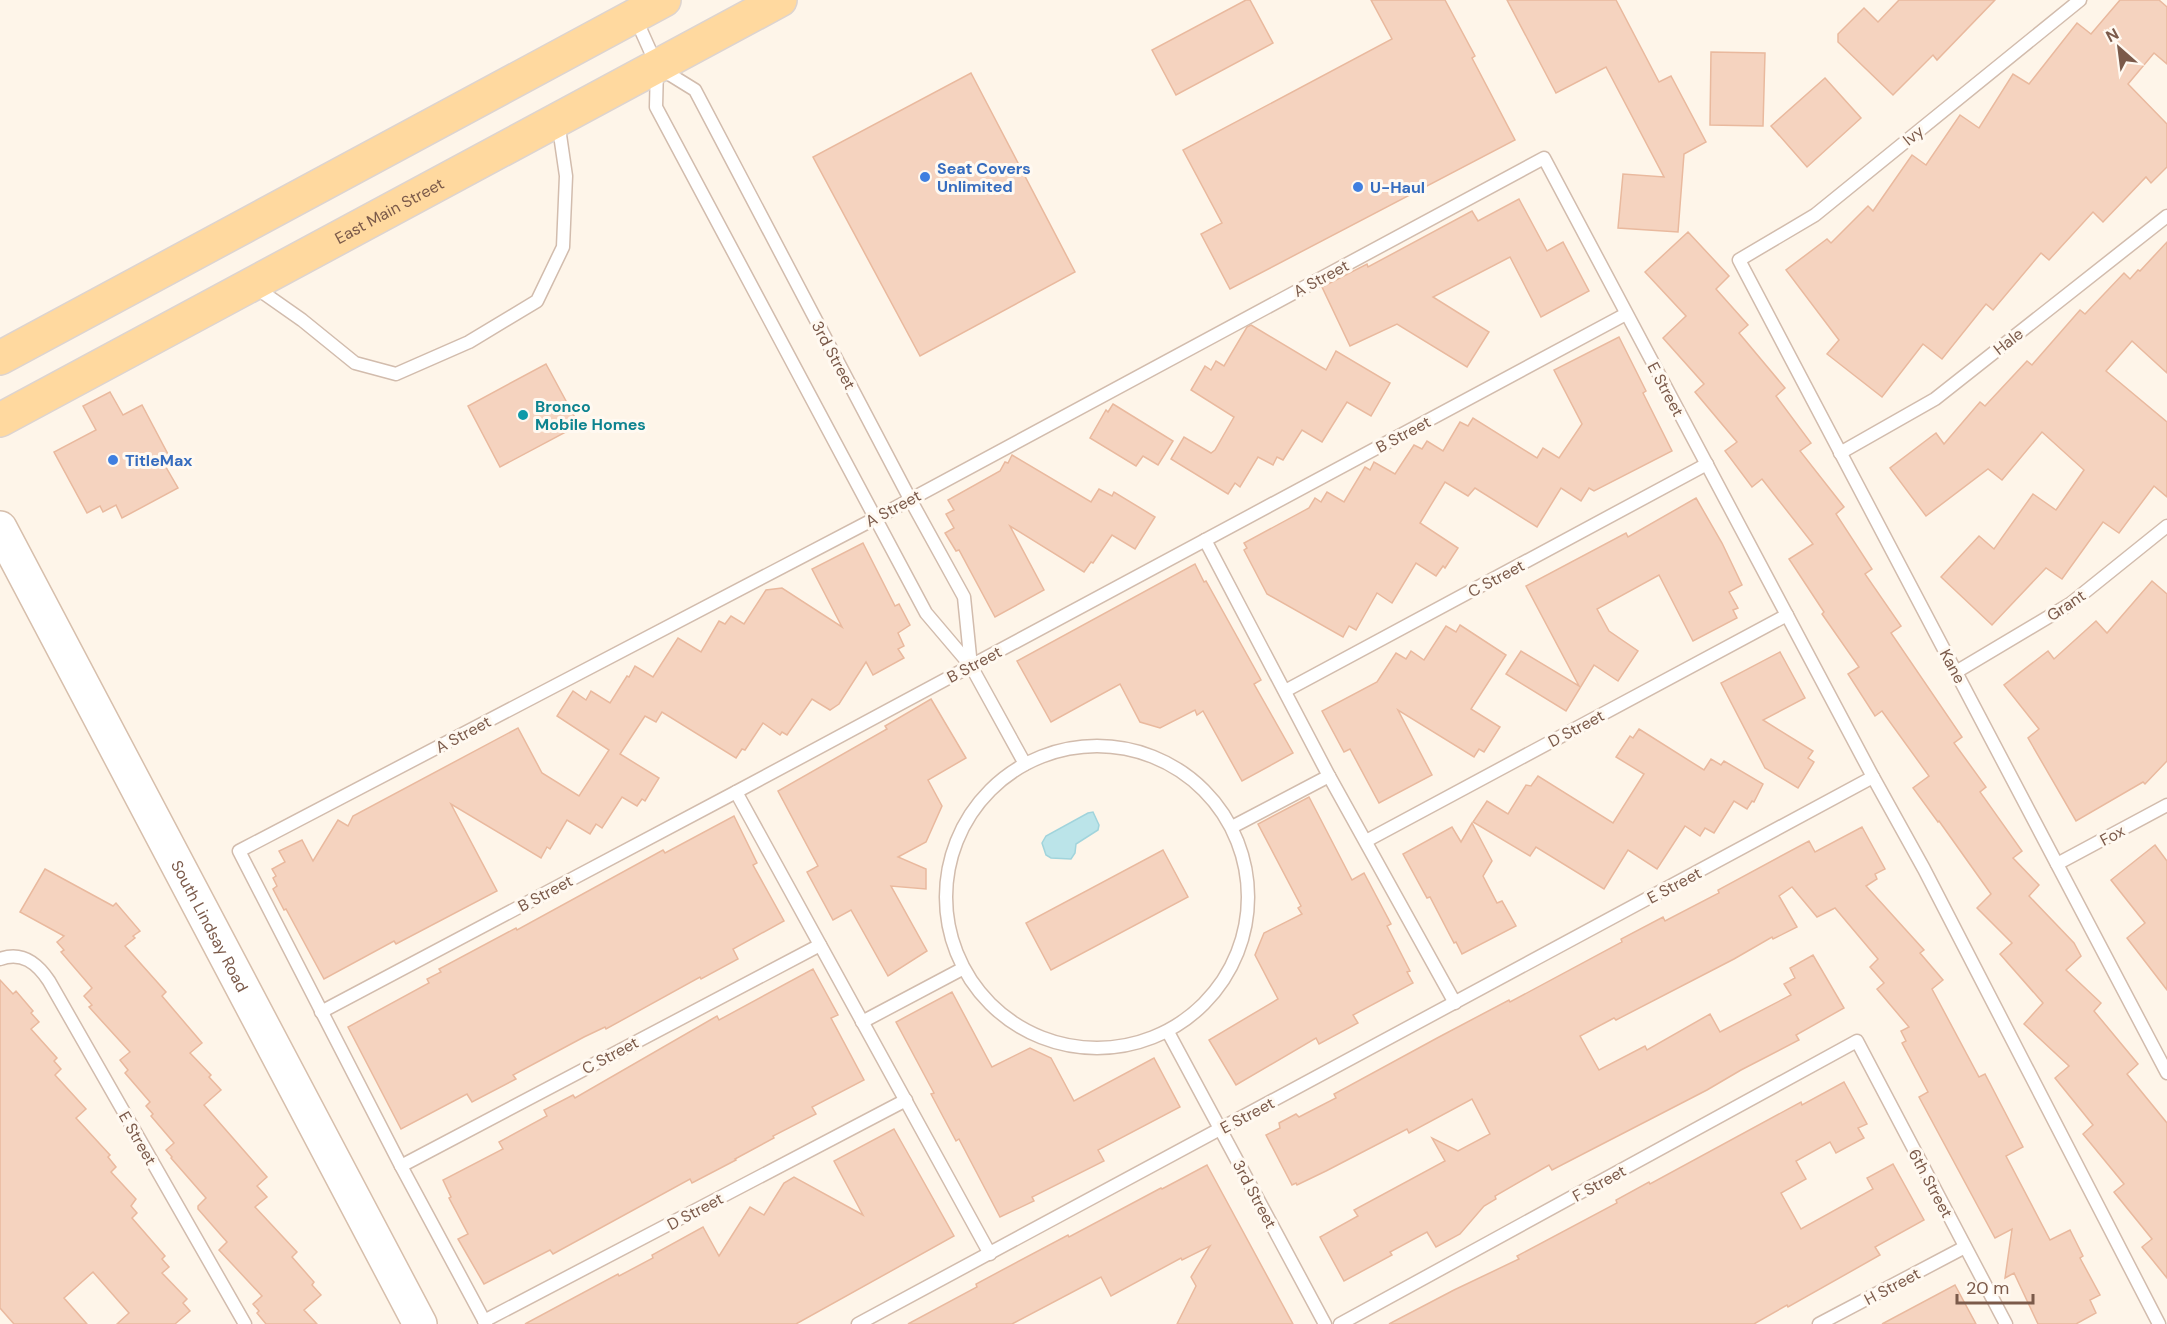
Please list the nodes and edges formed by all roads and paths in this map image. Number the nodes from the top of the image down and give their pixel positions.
1 (664, 0) edge
2 (780, 0) edge
3 (2080, 0) edge
4 (635, 16) junction
5 (657, 66) junction
6 (558, 120) junction
7 (1544, 158) joint
8 (2167, 216) edge
9 (1739, 260) joint
10 (252, 284) junction
11 (1626, 314) junction
12 (0, 358) edge
13 (0, 420) edge
14 (1840, 453) junction
15 (1707, 464) junction
16 (910, 499) junction
17 (876, 518) junction
18 (2167, 526) edge
19 (0, 528) edge
20 (1205, 540) junction
21 (1787, 615) junction
22 (972, 666) junction
23 (1956, 672) junction
24 (1285, 691) junction
25 (1025, 764) junction
26 (1329, 776) junction
27 (1873, 777) junction
28 (736, 792) junction
29 (2167, 805) edge
30 (1232, 827) junction
31 (1366, 841) junction
32 (2057, 864) junction
33 (820, 945) junction
34 (0, 959) edge
35 (963, 969) junction
36 (1455, 1003) junction
37 (321, 1012) junction
38 (862, 1022) junction
39 (1168, 1032) junction
40 (1857, 1041) joint
41 (2167, 1073) edge
42 (906, 1100) junction
43 (1220, 1129) junction
44 (401, 1166) junction
45 (1965, 1247) junction
46 (990, 1254) junction
47 (485, 1323) edge
48 (245, 1324) edge
49 (420, 1324) edge
50 (858, 1324) edge
51 (1325, 1324) edge
52 (1340, 1324) edge
53 (1819, 1324) edge
54 (2006, 1324) edge
55 (2159, 1324) edge

1 - 4 main road
2 - 5 main road, East Main Street
3 - 9 lane, Ivy
4 - 5 lane, 3rd Street
4 - 12 main road
5 - 6 main road, East Main Street
5 - 16 lane, 3rd Street
5 - 17 lane, 3rd Street
6 - 10 main road, East Main Street
6 - 10 lane
7 - 11 lane, E Street
7 - 16 lane, A Street
8 - 14 lane, Hale
9 - 14 lane, Kane
10 - 13 main road, East Main Street
11 - 15 lane, E Street
11 - 20 lane, B Street
14 - 23 lane, Kane
15 - 21 lane, E Street
15 - 24 lane, C Street
16 - 17 lane, A Street
16 - 22 lane, 3rd Street
17 - 22 lane, 3rd Street
17 - 37 lane, A Street
18 - 23 lane, Grant
19 - 49 main road, South Lindsay Road
20 - 22 lane, B Street
20 - 24 lane
21 - 27 lane, E Street
21 - 31 lane, D Street
22 - 25 lane, 3rd Street
22 - 28 lane, B Street
23 - 32 lane, Kane
24 - 26 lane
25 - 30 lane
25 - 35 lane
26 - 30 lane
26 - 31 lane
27 - 36 lane, E Street
27 - 55 lane
28 - 33 lane
28 - 37 lane, B Street
29 - 32 lane, Fox
30 - 39 lane
31 - 36 lane
32 - 41 lane, Kane
33 - 38 lane
33 - 44 lane, C Street
34 - 48 lane, E Street
35 - 38 lane
35 - 39 lane
36 - 43 lane, E Street
37 - 44 lane
38 - 42 lane
39 - 43 lane, 3rd Street
40 - 45 lane, 6th Street
40 - 52 lane, F Street
42 - 46 lane
42 - 47 lane, D Street
43 - 46 lane, E Street
43 - 51 lane, 3rd Street
44 - 47 lane
45 - 53 lane, H Street
45 - 54 lane, 6th Street
46 - 50 lane, E Street

